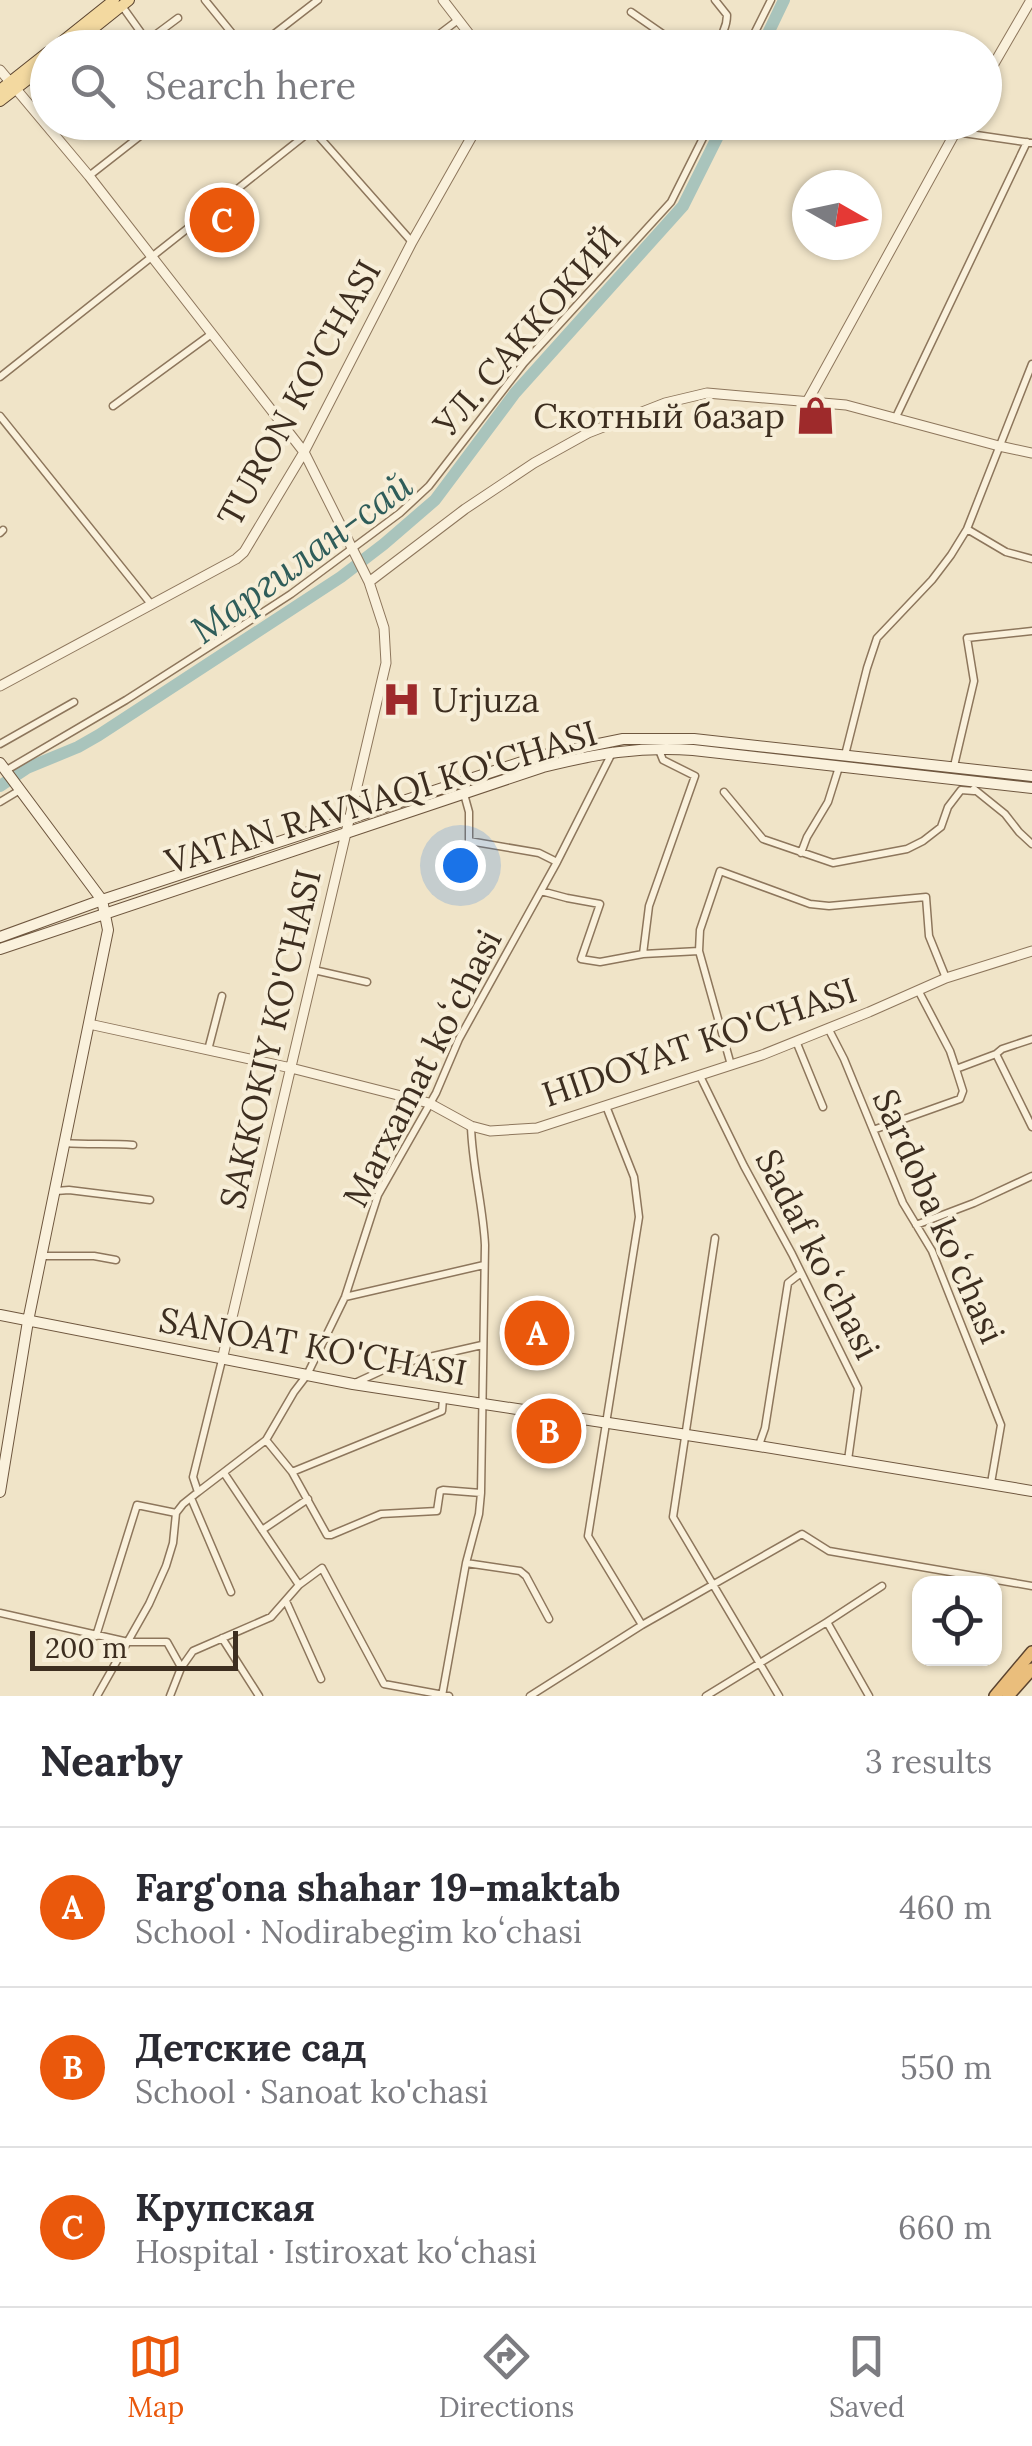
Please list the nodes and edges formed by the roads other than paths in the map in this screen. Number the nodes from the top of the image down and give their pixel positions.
1 (205, 0) edge
2 (318, 0) edge
3 (443, 0) edge
4 (714, 0) edge
5 (771, 0) edge
6 (1031, 0) edge
7 (122, 2) edge
8 (631, 12) dead end
9 (178, 18) dead end
10 (458, 20) junction
11 (81, 30) edge
12 (90, 30) edge
13 (139, 30) edge
14 (162, 30) edge
15 (229, 30) edge
16 (279, 30) edge
17 (445, 30) edge
18 (466, 30) edge
19 (657, 30) edge
20 (724, 30) edge
21 (756, 30) edge
22 (1002, 49) edge
23 (30, 68) edge
24 (0, 70) edge
25 (30, 74) edge
26 (8, 87) edge
27 (0, 102) edge
28 (30, 111) edge
29 (1002, 136) edge
30 (56, 140) edge
31 (135, 140) edge
32 (299, 140) edge
33 (321, 140) edge
34 (470, 140) edge
35 (701, 140) edge
36 (952, 140) edge
37 (1029, 142) edge
38 (89, 176) junction
39 (412, 242) junction
40 (151, 257) junction
41 (210, 335) junction
42 (1032, 364) edge
43 (0, 377) edge
44 (806, 402) junction
45 (113, 406) dead end
46 (0, 416) edge
47 (895, 419) junction
48 (999, 446) junction
49 (304, 452) junction
50 (1032, 452) edge
51 (967, 528) junction
52 (353, 549) junction
53 (1032, 559) edge
54 (369, 582) junction
55 (151, 604) junction
56 (1032, 630) edge
57 (0, 686) edge
58 (74, 702) dead end
59 (0, 744) edge
60 (658, 749) junction
61 (614, 751) junction
62 (842, 760) junction
63 (864, 763) junction
64 (3, 767) edge
65 (954, 768) junction
66 (1032, 776) edge
67 (973, 787) junction
68 (1032, 788) edge
69 (20, 790) junction
70 (724, 792) dead end
71 (464, 794) junction
72 (0, 802) edge
73 (351, 819) junction
74 (348, 833) junction
75 (1032, 844) edge
76 (801, 853) junction
77 (557, 862) junction
78 (542, 891) junction
79 (102, 900) junction
80 (106, 913) junction
81 (0, 936) edge
82 (0, 949) edge
83 (1032, 950) edge
84 (699, 952) junction
85 (643, 954) junction
86 (314, 970) junction
87 (946, 978) junction
88 (367, 982) dead end
89 (918, 989) junction
90 (222, 996) dead end
91 (89, 1024) junction
92 (828, 1027) junction
93 (1032, 1039) edge
94 (796, 1041) junction
95 (208, 1050) junction
96 (996, 1054) junction
97 (732, 1064) junction
98 (290, 1068) junction
99 (956, 1069) junction
100 (700, 1076) junction
101 (429, 1103) junction
102 (606, 1106) junction
103 (823, 1107) dead end
104 (471, 1126) junction
105 (1032, 1127) edge
106 (873, 1130) junction
107 (65, 1142) junction
108 (133, 1145) dead end
109 (1032, 1176) edge
110 (56, 1191) junction
111 (150, 1200) dead end
112 (916, 1226) junction
113 (715, 1238) dead end
114 (42, 1256) junction
115 (116, 1260) dead end
116 (484, 1264) junction
117 (801, 1273) junction
118 (345, 1298) junction
119 (0, 1315) edge
120 (28, 1320) junction
121 (482, 1344) junction
122 (222, 1360) junction
123 (307, 1375) junction
124 (353, 1384) junction
125 (443, 1398) junction
126 (481, 1403) junction
127 (606, 1423) junction
128 (5, 1428) edge
129 (684, 1435) junction
130 (266, 1440) junction
131 (759, 1446) junction
132 (848, 1461) junction
133 (292, 1472) junction
134 (224, 1473) junction
135 (990, 1484) junction
136 (1032, 1491) edge
137 (0, 1492) edge
138 (198, 1492) junction
139 (481, 1493) junction
140 (191, 1498) junction
141 (308, 1500) junction
142 (176, 1513) junction
143 (262, 1530) junction
144 (466, 1563) junction
145 (713, 1583) junction
146 (299, 1584) junction
147 (882, 1586) dead end
148 (1032, 1586) edge
149 (231, 1592) dead end
150 (286, 1601) junction
151 (0, 1613) edge
152 (549, 1619) dead end
153 (827, 1622) junction
154 (642, 1625) junction
155 (96, 1636) junction
156 (222, 1637) junction
157 (128, 1642) junction
158 (1032, 1652) edge
159 (760, 1663) junction
160 (181, 1668) junction
161 (1032, 1669) edge
162 (321, 1679) dead end
163 (98, 1696) edge
164 (171, 1696) edge
165 (258, 1696) edge
166 (445, 1696) edge
167 (530, 1696) edge
168 (706, 1696) edge
169 (780, 1696) edge
170 (869, 1696) edge
171 (995, 1696) edge
172 (1008, 1696) edge

1 - 15 street
2 - 16 street
3 - 10 street
4 - 20 street
5 - 21 street
6 - 22 street
7 - 11 main road
7 - 12 main road
7 - 13 street
8 - 19 street
9 - 14 street
10 - 17 street
10 - 18 street
23 - 26 main road
24 - 26 street, SAKKOKIY KO'CHASI
25 - 26 main road
26 - 27 main road
26 - 28 street, SAKKOKIY KO'CHASI
29 - 37 street
30 - 38 street, SAKKOKIY KO'CHASI
31 - 38 street
32 - 40 street
33 - 39 street
34 - 39 street, TURON KO'CHASI
35 - 52 street, УЛ. САККОКИЙ
36 - 44 street
37 - 47 street
38 - 40 street, SAKKOKIY KO'CHASI
39 - 49 street, TURON KO'CHASI
40 - 41 street, SAKKOKIY KO'CHASI
40 - 43 street
41 - 45 street
41 - 49 street, SAKKOKIY KO'CHASI
42 - 48 street
44 - 47 street
44 - 54 street
46 - 55 street
47 - 48 street
48 - 50 street
48 - 51 street
49 - 52 street, SAKKOKIY KO'CHASI
49 - 55 street, TURON KO'CHASI
51 - 53 street
51 - 62 street
52 - 54 street, SAKKOKIY KO'CHASI
52 - 64 street, УЛ. САККОКИЙ
54 - 73 street, SAKKOKIY KO'CHASI
55 - 57 street, TURON KO'CHASI
56 - 65 street
58 - 59 street
60 - 61 main road, VATAN RAVNAQI KO'CHASI
60 - 62 main road, VATAN RAVNAQI KO'CHASI
60 - 85 street
61 - 71 main road, VATAN RAVNAQI KO'CHASI
61 - 77 street, Marxamat koʻchasi
62 - 63 main road, VATAN RAVNAQI KO'CHASI
62 - 73 main road, VATAN RAVNAQI KO'CHASI
62 - 76 street
63 - 65 main road, VATAN RAVNAQI KO'CHASI
63 - 67 main road, VATAN RAVNAQI KO'CHASI
64 - 69 main road
65 - 66 main road, VATAN RAVNAQI KO'CHASI
67 - 68 main road, VATAN RAVNAQI KO'CHASI
67 - 75 street
67 - 76 street
69 - 72 street
69 - 79 main road
70 - 76 street
71 - 74 main road, VATAN RAVNAQI KO'CHASI
71 - 77 street
73 - 74 street, SAKKOKIY KO'CHASI
73 - 79 main road, VATAN RAVNAQI KO'CHASI
74 - 80 main road, VATAN RAVNAQI KO'CHASI
74 - 86 street, SAKKOKIY KO'CHASI
77 - 78 street, Marxamat koʻchasi
78 - 85 street
78 - 101 street, Marxamat koʻchasi
79 - 80 main road
79 - 81 main road
80 - 82 main road
80 - 91 main road
83 - 87 street, HIDOYAT KO'CHASI
84 - 85 street
84 - 87 street
84 - 97 street
86 - 88 street
86 - 98 street, SAKKOKIY KO'CHASI
87 - 89 street, HIDOYAT KO'CHASI
89 - 92 street, HIDOYAT KO'CHASI
89 - 99 street
90 - 95 street
91 - 95 street, HIDOYAT KO'CHASI
91 - 107 main road
92 - 94 street, HIDOYAT KO'CHASI
92 - 106 street, Sardoba koʻchasi
93 - 96 street
94 - 97 street, HIDOYAT KO'CHASI
94 - 103 street
95 - 98 street, HIDOYAT KO'CHASI
96 - 99 street
96 - 105 street
97 - 100 street, HIDOYAT KO'CHASI
98 - 101 street, HIDOYAT KO'CHASI
98 - 122 street, SAKKOKIY KO'CHASI
99 - 106 street
100 - 102 street, HIDOYAT KO'CHASI
100 - 117 street, Sadaf koʻchasi
101 - 104 street, HIDOYAT KO'CHASI
101 - 118 street, Marxamat koʻchasi
102 - 104 street, HIDOYAT KO'CHASI
102 - 127 street
104 - 116 street
106 - 112 street, Sardoba koʻchasi
107 - 108 street
107 - 110 main road
109 - 112 street
110 - 111 street
110 - 114 main road
112 - 135 street, Sardoba koʻchasi
113 - 129 street
114 - 115 street
114 - 120 main road
116 - 118 street
116 - 121 street
117 - 131 street
117 - 132 street, Sadaf koʻchasi
118 - 123 street, Marxamat koʻchasi
119 - 120 main road, SANOAT KO'CHASI
120 - 122 main road, SANOAT KO'CHASI
120 - 128 main road
121 - 124 street
121 - 126 street
122 - 123 main road, SANOAT KO'CHASI
122 - 138 street, SAKKOKIY KO'CHASI
123 - 124 main road, SANOAT KO'CHASI
123 - 130 street, Marxamat koʻchasi
124 - 125 main road, SANOAT KO'CHASI
125 - 126 main road, SANOAT KO'CHASI
125 - 133 street
126 - 127 main road, SANOAT KO'CHASI
126 - 139 street
127 - 129 main road, SANOAT KO'CHASI
127 - 154 street
128 - 137 main road
129 - 131 main road, SANOAT KO'CHASI
129 - 145 street
130 - 133 street
130 - 134 street, Marxamat koʻchasi
131 - 132 main road, SANOAT KO'CHASI
132 - 135 main road, SANOAT KO'CHASI
133 - 141 street
134 - 138 street, Marxamat koʻchasi
134 - 143 street
135 - 136 main road, SANOAT KO'CHASI
138 - 140 street
139 - 141 street
139 - 144 street
140 - 142 street
140 - 149 street
141 - 143 street
142 - 155 street
142 - 157 street
143 - 146 street
144 - 152 street
144 - 166 street
145 - 148 street
145 - 154 street
145 - 159 street
146 - 150 street
146 - 166 street
147 - 153 street
150 - 156 street
150 - 162 street
151 - 155 street
153 - 159 street
153 - 170 street
154 - 167 street
155 - 157 street
156 - 160 street
156 - 165 street
157 - 160 street
157 - 163 street
158 - 171 highway
159 - 168 street
159 - 169 street
160 - 164 street
161 - 172 highway

